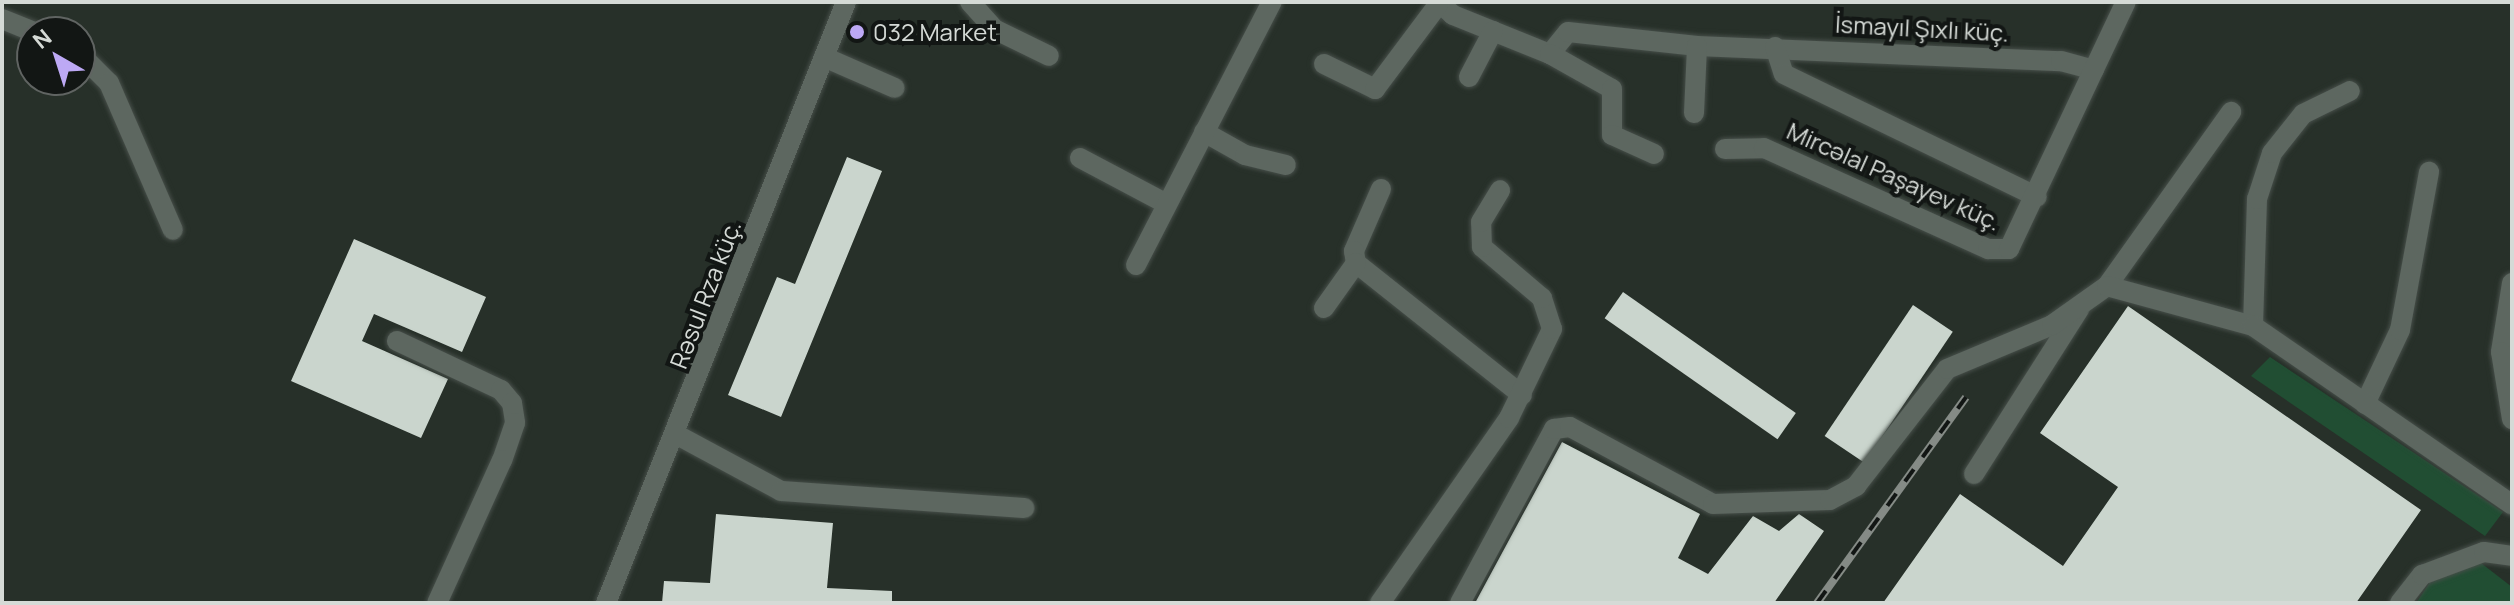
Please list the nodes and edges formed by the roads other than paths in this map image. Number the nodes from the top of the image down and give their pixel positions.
1 (846, 2) edge
2 (970, 2) edge
3 (2126, 2) edge
4 (1267, 4) edge
5 (1438, 4) edge
6 (1493, 31) junction
7 (1697, 46) junction
8 (1775, 47) junction
9 (1550, 54) junction
10 (1049, 56) dead end
11 (824, 57) junction
12 (1324, 64) dead end
13 (96, 70) edge
14 (2094, 70) junction
15 (1469, 77) dead end
16 (895, 88) dead end
17 (2350, 91) dead end
18 (2231, 112) dead end
19 (1694, 113) dead end
20 (1204, 132) junction
21 (1725, 149) dead end
22 (1654, 154) dead end
23 (1080, 158) dead end
24 (1286, 165) dead end
25 (2429, 172) dead end
26 (1381, 189) dead end
27 (1500, 190) dead end
28 (2037, 197) junction
29 (1167, 204) junction
30 (173, 230) dead end
31 (1356, 263) junction
32 (1136, 265) dead end
33 (2512, 283) edge
34 (2107, 286) junction
35 (1324, 308) dead end
36 (2079, 309) junction
37 (2253, 326) junction
38 (397, 341) dead end
39 (1522, 395) junction
40 (2365, 404) junction
41 (2512, 419) edge
42 (679, 436) junction
43 (1974, 474) dead end
44 (2512, 505) edge
45 (1024, 508) dead end
46 (2512, 556) edge
47 (437, 603) edge
48 (606, 603) edge
49 (1380, 603) edge
50 (1460, 603) edge
51 (2400, 603) edge

1 - 11 street, Rəsul Rza küç.
2 - 10 street
3 - 14 street, Mircəlal Paşayev küç.
4 - 20 street
5 - 6 street
5 - 12 street
6 - 9 street
6 - 15 street
7 - 8 street, İsmayıl Şıxlı küç.
7 - 9 street, İsmayıl Şıxlı küç.
7 - 19 street
8 - 14 street, İsmayıl Şıxlı küç.
8 - 28 street
9 - 22 street
11 - 16 street
11 - 42 street, Rəsul Rza küç.
13 - 30 street
14 - 28 street, Mircəlal Paşayev küç.
17 - 37 street
18 - 34 street
20 - 24 street
20 - 29 street
21 - 28 street, Mircəlal Paşayev küç.
23 - 29 street
25 - 40 street
26 - 31 street
27 - 39 street
29 - 32 street
31 - 35 street
31 - 39 street
33 - 41 street
34 - 36 street
34 - 37 street
36 - 43 street
36 - 50 street
37 - 40 street
38 - 47 street
39 - 49 street
40 - 44 street
42 - 45 street
42 - 48 street, Rəsul Rza küç.
46 - 51 street

